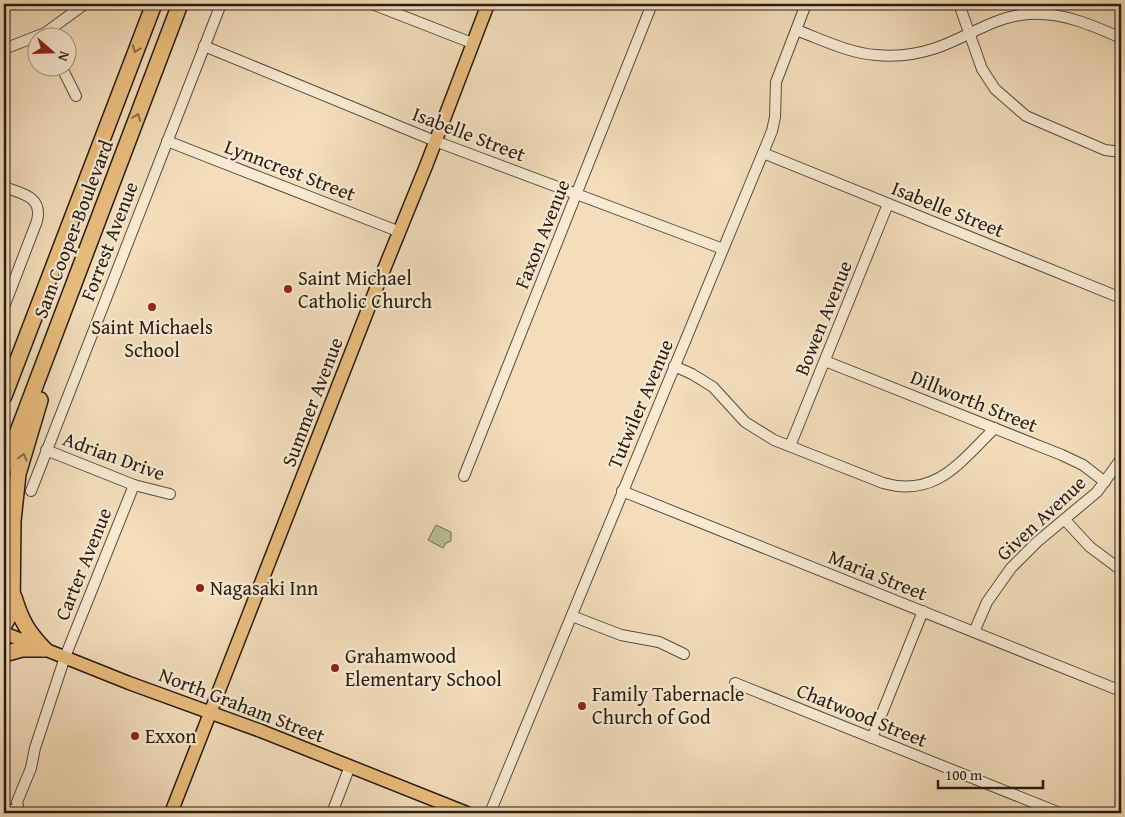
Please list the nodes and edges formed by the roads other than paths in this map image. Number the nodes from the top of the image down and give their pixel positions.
1 (85, 4) edge
2 (154, 4) edge
3 (180, 4) edge
4 (222, 4) edge
5 (372, 4) edge
6 (488, 4) edge
7 (652, 4) edge
8 (806, 4) edge
9 (959, 4) edge
10 (55, 28) edge
11 (796, 30) junction
12 (969, 33) junction
13 (1121, 38) edge
14 (28, 41) edge
15 (472, 43) junction
16 (204, 46) junction
17 (4, 49) edge
18 (67, 78) edge
19 (76, 96) dead end
20 (167, 141) junction
21 (435, 141) junction
22 (1121, 152) edge
23 (763, 153) junction
24 (120, 163) junction
25 (4, 187) edge
26 (577, 194) junction
27 (888, 204) junction
28 (400, 232) junction
29 (722, 249) junction
30 (7, 288) edge
31 (1121, 298) edge
32 (4, 307) edge
33 (29, 330) junction
34 (824, 361) junction
35 (674, 366) junction
36 (4, 374) edge
37 (4, 396) edge
38 (994, 428) junction
39 (790, 446) junction
40 (46, 450) junction
41 (1121, 459) edge
42 (4, 468) edge
43 (464, 476) dead end
44 (1105, 482) junction
45 (134, 484) junction
46 (31, 491) dead end
47 (622, 491) junction
48 (170, 494) dead end
49 (1065, 520) junction
50 (1121, 570) edge
51 (12, 592) junction
52 (923, 611) junction
53 (572, 616) junction
54 (4, 625) edge
55 (974, 632) junction
56 (4, 633) edge
57 (44, 649) junction
58 (4, 654) edge
59 (684, 654) dead end
60 (65, 657) junction
61 (735, 683) dead end
62 (1121, 691) edge
63 (211, 712) junction
64 (872, 738) junction
65 (350, 766) junction
66 (4, 808) edge
67 (171, 813) edge
68 (332, 813) edge
69 (467, 813) edge
70 (490, 813) edge
71 (1060, 813) edge

1 - 10 street
2 -> 33 highway, Sam Cooper Boulevard
24 -> 3 highway, Sam Cooper Boulevard
4 - 16 street, Forrest Avenue
5 - 15 street
6 - 15 main road, Summer Avenue
7 - 26 street, Faxon Avenue
8 - 11 street, Tutwiler Avenue
9 - 12 street
11 - 12 street
11 - 23 street, Tutwiler Avenue
12 - 13 street
12 - 22 street
14 - 17 street
15 - 21 main road, Summer Avenue
16 - 20 street, Forrest Avenue
16 - 21 street, Isabelle Street
18 - 19 street
20 - 28 street, Lynncrest Street
20 - 40 street, Forrest Avenue
21 - 26 street, Isabelle Street
21 - 28 main road, Summer Avenue
23 - 27 street, Isabelle Street
23 - 29 street, Tutwiler Avenue
24 - 42 highway, Sam Cooper Boulevard
51 -> 24 highway
25 - 30 street
26 - 29 street, Isabelle Street
26 - 43 street, Faxon Avenue
27 - 31 street, Isabelle Street
27 - 34 street, Bowen Avenue
28 - 63 main road, Summer Avenue
29 - 35 street, Tutwiler Avenue
30 - 32 street
33 - 36 highway
33 - 37 highway, Sam Cooper Boulevard
34 - 38 street, Dillworth Street
34 - 39 street, Bowen Avenue
35 - 39 street
35 - 47 street, Tutwiler Avenue
38 - 39 street
38 - 44 street, Dillworth Street
40 - 45 street, Adrian Drive
40 - 46 street, Forrest Avenue
41 - 44 street, Given Avenue
44 - 49 street, Given Avenue
45 - 48 street, Adrian Drive
45 - 60 street, Carter Avenue
47 - 52 street, Maria Street
47 - 53 street, Tutwiler Avenue
49 - 50 street
49 - 55 street, Given Avenue
51 - 54 highway
51 - 57 highway
52 - 55 street, Maria Street
52 - 64 street
53 - 59 street
53 - 70 street, Tutwiler Avenue
55 - 62 street, Maria Street
56 - 57 main road, North Graham Street
57 - 58 highway
57 - 60 main road, North Graham Street
60 - 63 main road, North Graham Street
60 - 66 street, Carter Avenue
61 - 64 street, Chatwood Street
63 - 65 main road, North Graham Street
63 - 67 main road, Summer Avenue
64 - 71 street, Chatwood Street
65 - 68 street
65 - 69 main road, North Graham Street

